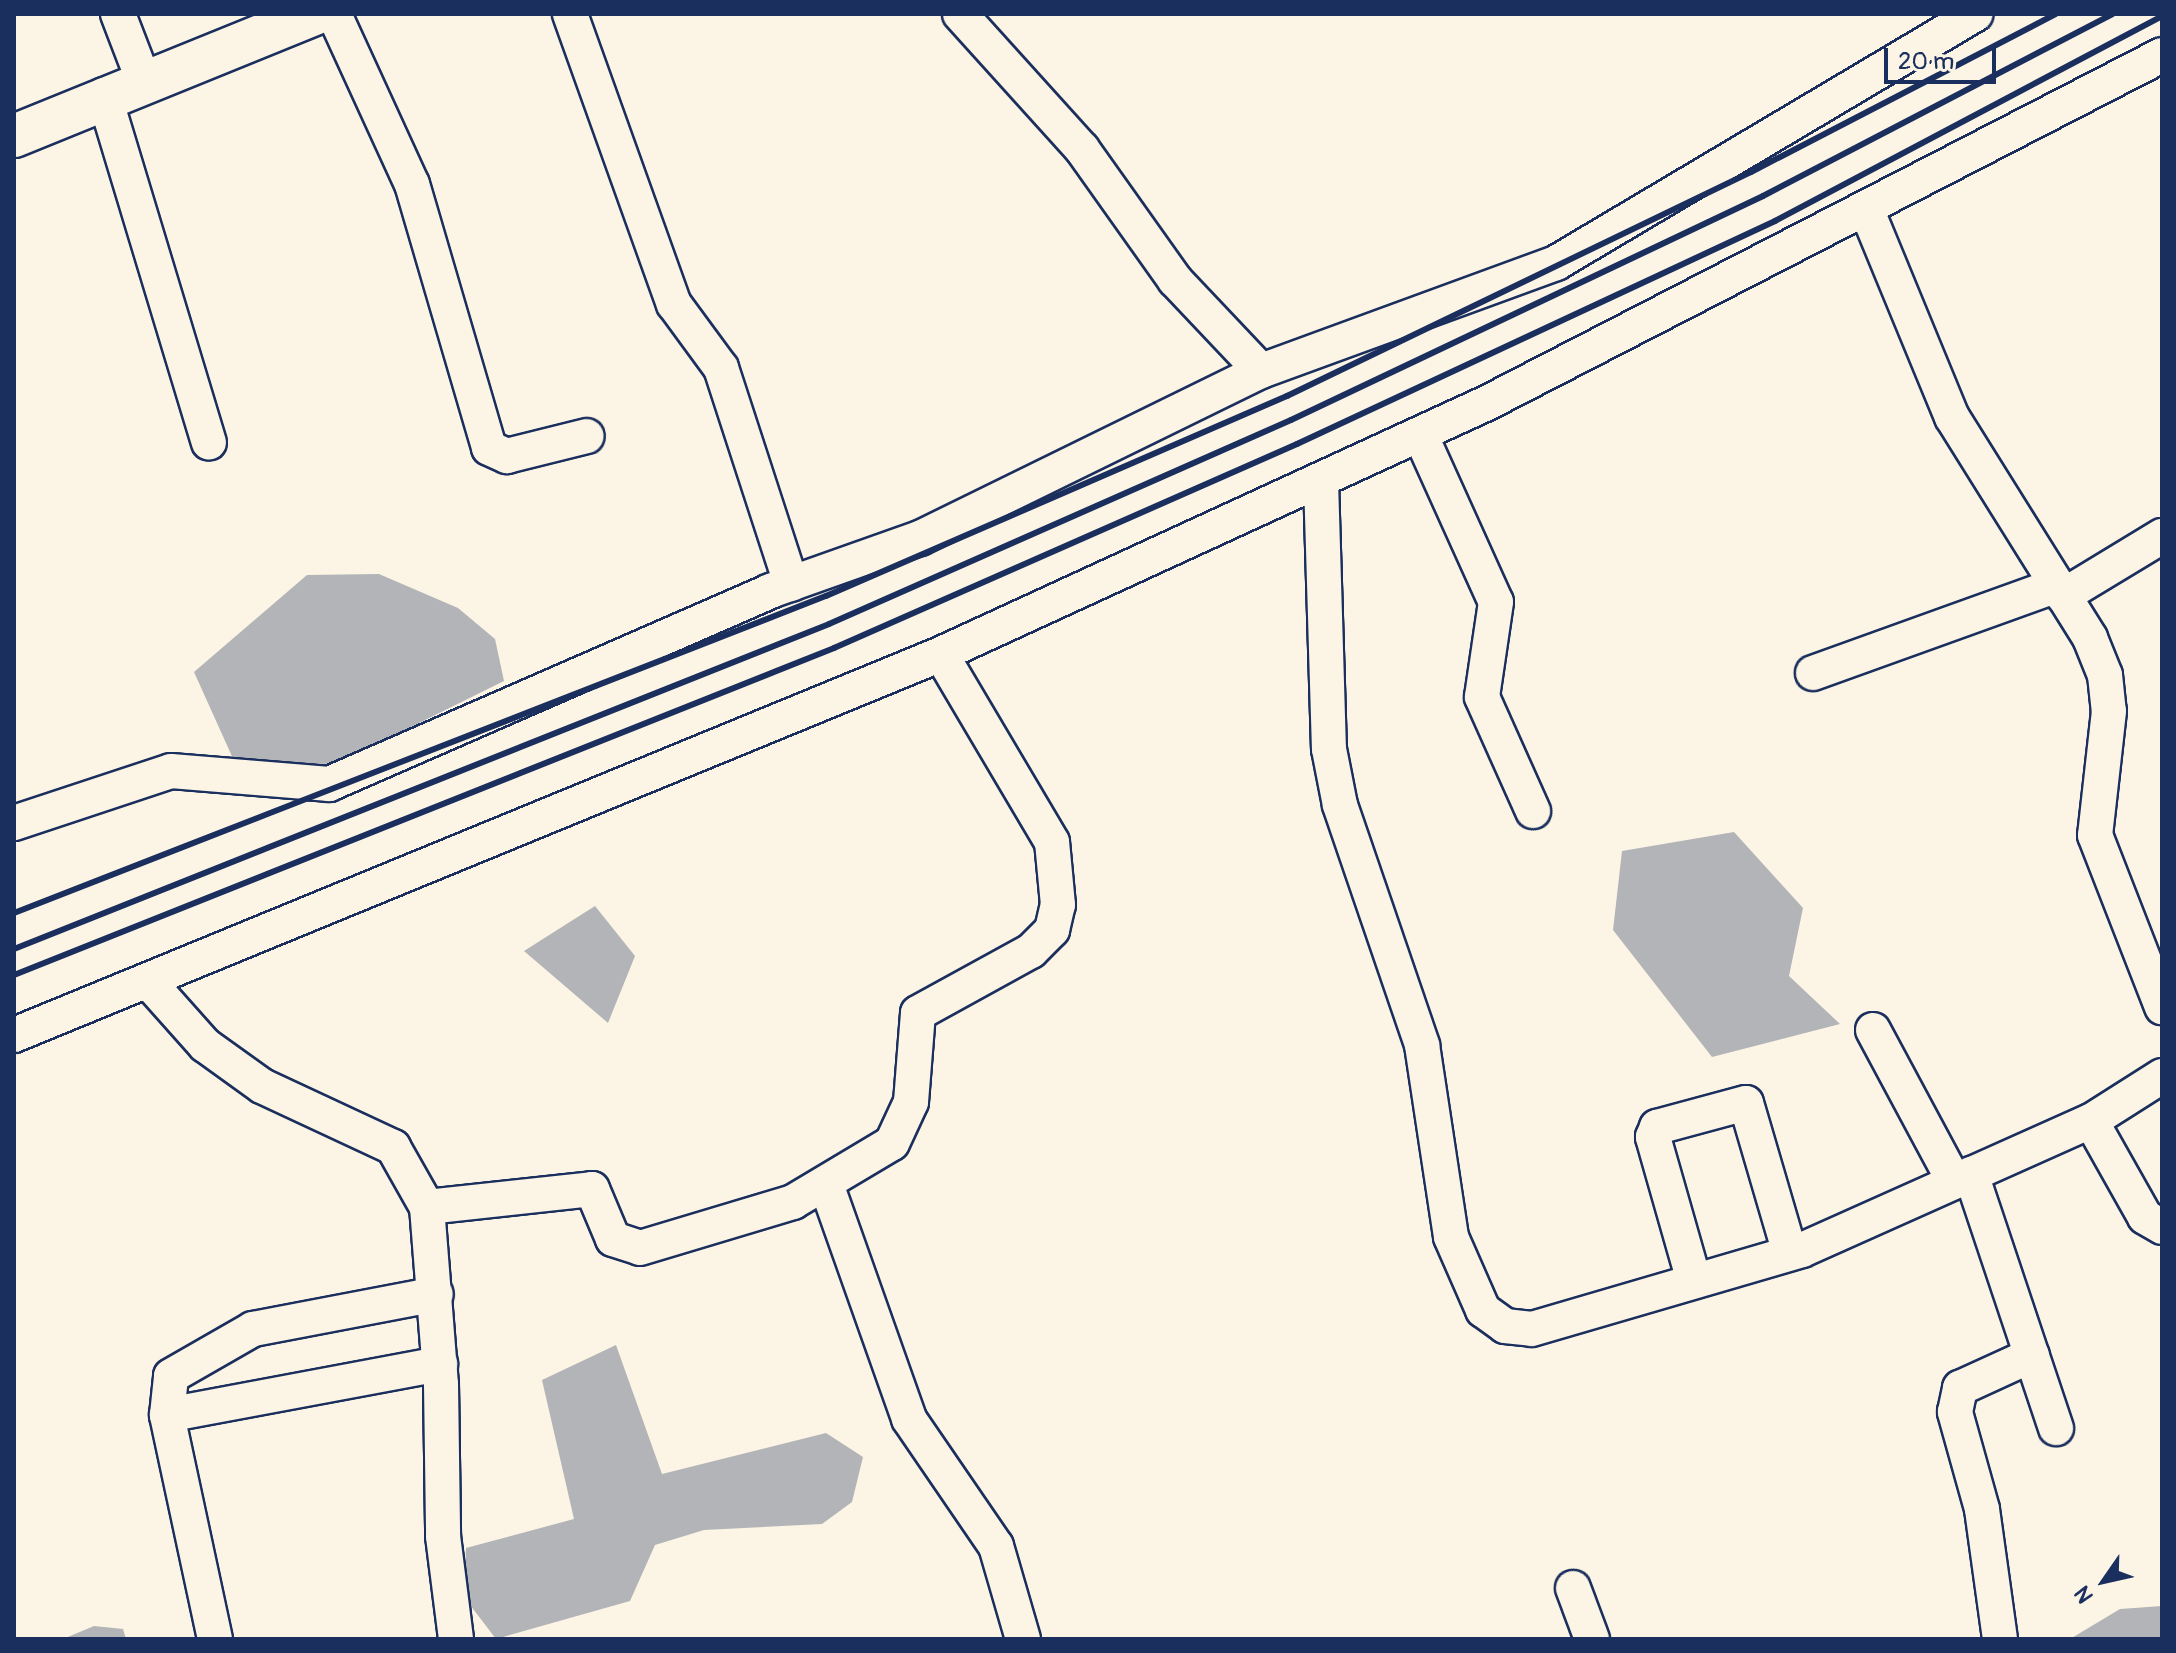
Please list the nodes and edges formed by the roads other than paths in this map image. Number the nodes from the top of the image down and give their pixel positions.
1 (118, 14) edge
2 (314, 14) edge
3 (334, 14) edge
4 (570, 14) edge
5 (960, 14) edge
6 (1976, 14) edge
7 (2162, 55) edge
8 (143, 79) junction
9 (104, 95) junction
10 (14, 136) edge
11 (1867, 211) junction
12 (1261, 371) junction
13 (1420, 434) junction
14 (587, 436) dead end
15 (209, 442) dead end
16 (1321, 481) junction
17 (2162, 536) edge
18 (791, 584) junction
19 (2060, 590) junction
20 (941, 654) junction
21 (1813, 673) dead end
22 (1533, 811) dead end
23 (14, 823) edge
24 (148, 981) junction
25 (2162, 1007) edge
26 (1873, 1030) dead end
27 (14, 1035) edge
28 (2162, 1076) edge
29 (2091, 1121) junction
30 (1962, 1178) junction
31 (826, 1184) junction
32 (427, 1207) junction
33 (2162, 1227) edge
34 (1790, 1253) junction
35 (1694, 1281) junction
36 (436, 1294) junction
37 (2032, 1355) junction
38 (440, 1364) junction
39 (167, 1415) junction
40 (2056, 1428) dead end
41 (1573, 1588) dead end
42 (215, 1639) edge
43 (456, 1639) edge
44 (1023, 1639) edge
45 (1592, 1639) edge
46 (2000, 1639) edge

1 - 8 street
2 - 8 street
3 - 14 street
4 - 18 street
5 - 12 street
6 - 12 street
7 - 11 street
8 - 9 street
9 - 10 street
9 - 15 street
11 - 13 street
11 - 19 street
12 - 18 street
13 - 16 street
13 - 22 street
16 - 20 street
16 - 35 street
17 - 19 street
18 - 23 street
19 - 21 street
19 - 25 street
20 - 24 street
20 - 31 street
24 - 27 street
24 - 32 street
26 - 30 street
28 - 29 street
29 - 30 street
29 - 33 street
30 - 34 street
30 - 37 street
31 - 32 street
31 - 44 street
32 - 36 street
34 - 35 street
34 - 35 street
36 - 38 street
36 - 39 street
37 - 40 street
37 - 46 street
38 - 39 street
38 - 43 street
39 - 42 street
41 - 45 street

